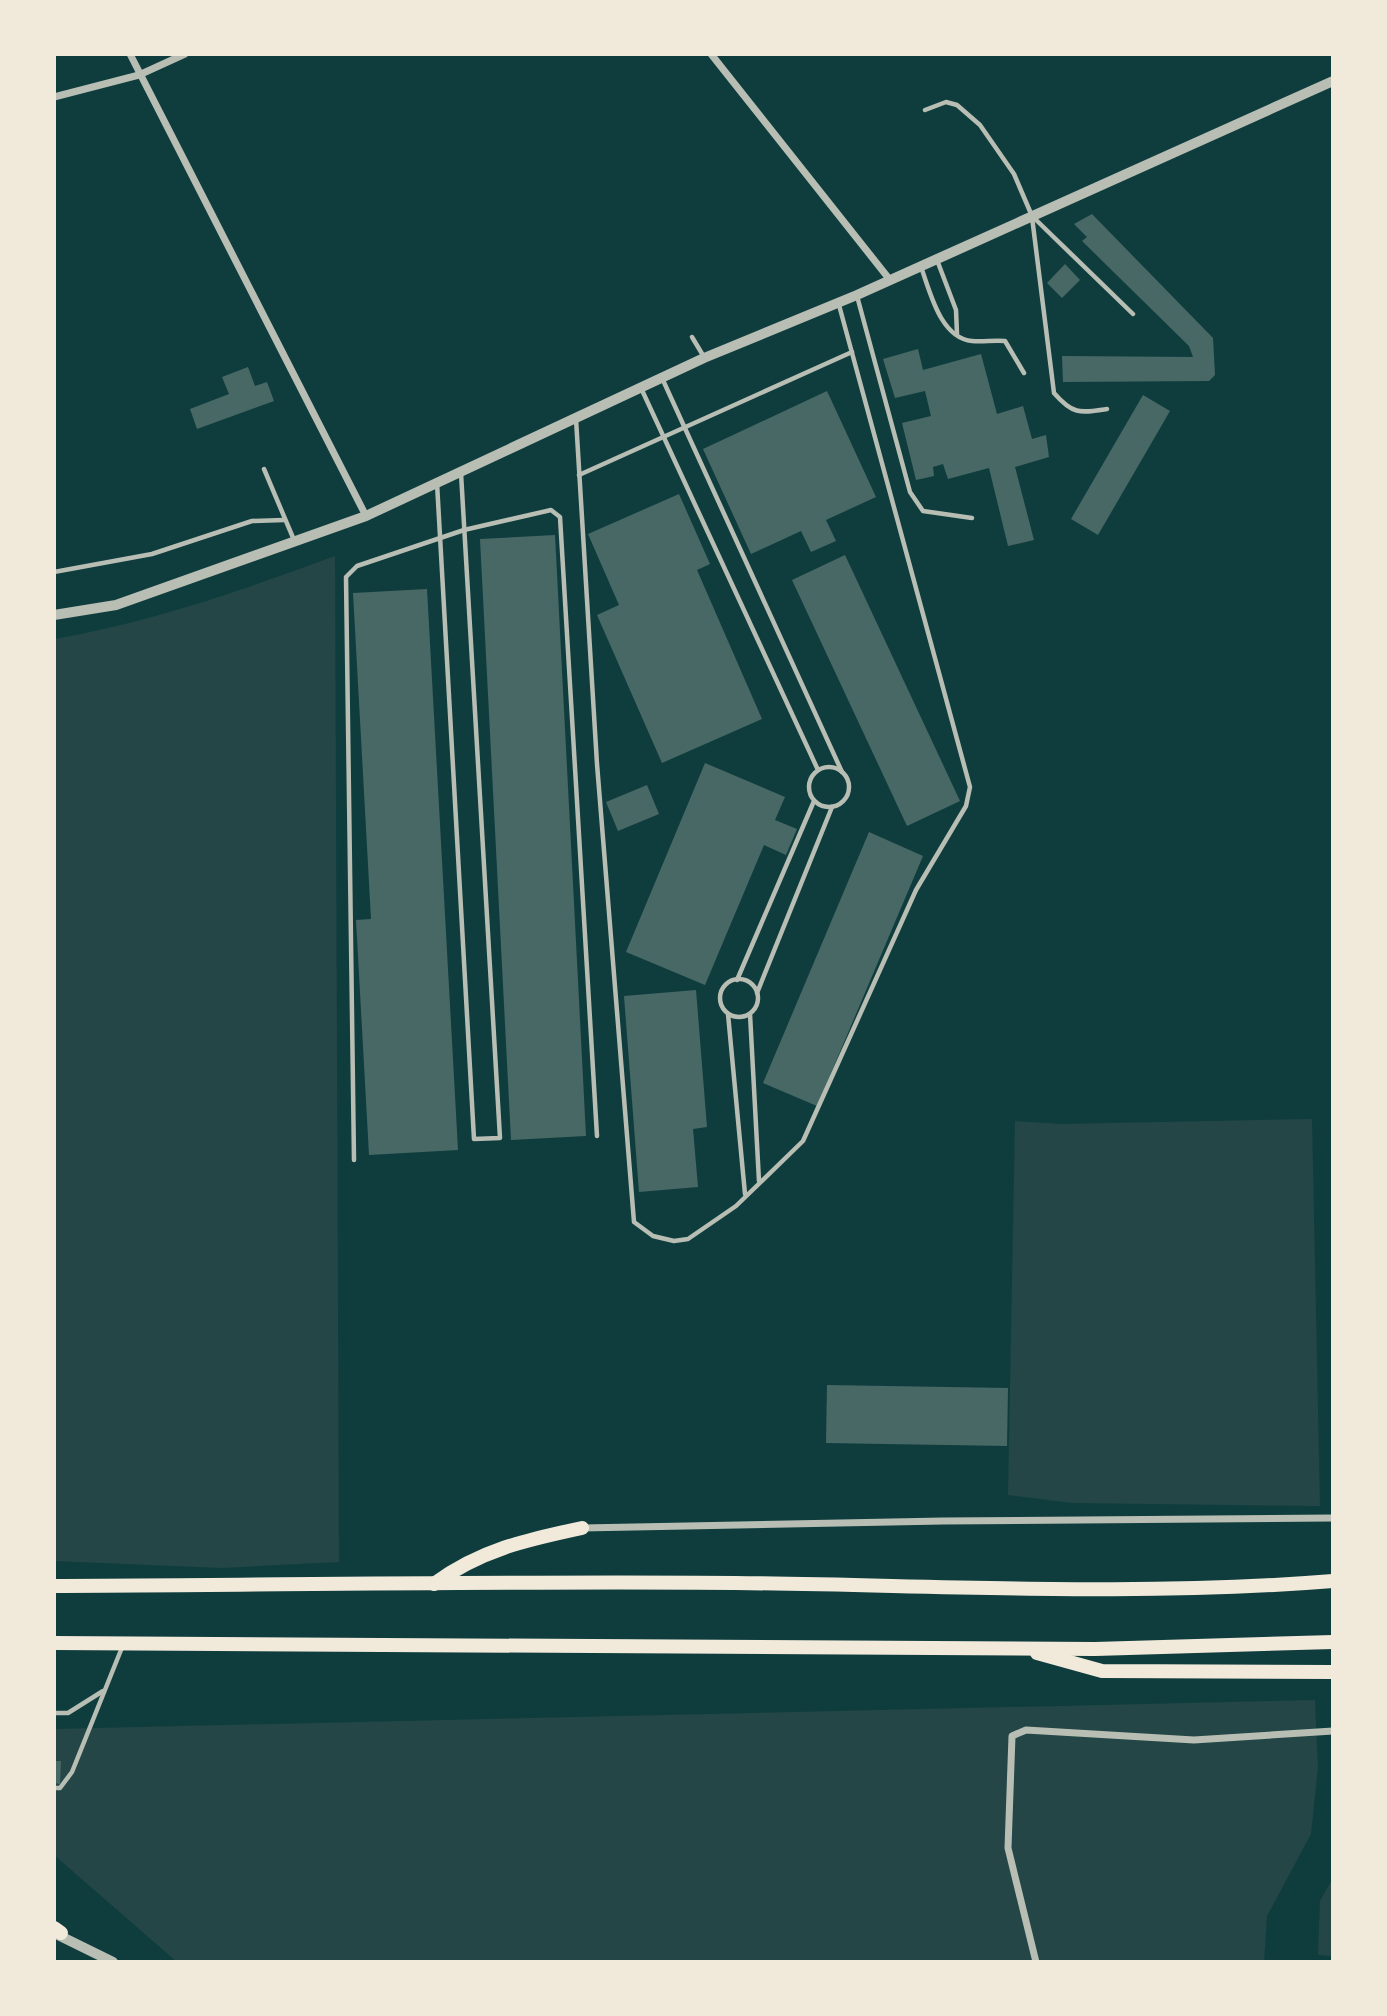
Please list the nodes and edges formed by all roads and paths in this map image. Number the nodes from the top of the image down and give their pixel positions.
1 (130, 54) edge
2 (186, 54) edge
3 (711, 54) edge
4 (139, 75) junction
5 (1333, 81) edge
6 (54, 97) edge
7 (925, 110) dead end
8 (1032, 216) junction
9 (937, 260) junction
10 (920, 266) junction
11 (890, 280) junction
12 (857, 295) junction
13 (839, 303) junction
14 (1133, 314) dead end
15 (957, 335) junction
16 (691, 337) dead end
17 (852, 352) junction
18 (704, 358) junction
19 (1024, 373) dead end
20 (662, 378) junction
21 (641, 387) junction
22 (1107, 409) dead end
23 (576, 418) junction
24 (684, 427) junction
25 (664, 437) junction
26 (264, 469) dead end
27 (461, 471) junction
28 (579, 475) junction
29 (437, 482) junction
30 (366, 516) junction
31 (972, 518) dead end
32 (284, 520) junction
33 (464, 530) junction
34 (440, 537) junction
35 (294, 540) junction
36 (54, 572) edge
37 (54, 615) edge
38 (818, 770) junction
39 (842, 772) junction
40 (814, 801) junction
41 (832, 807) junction
42 (737, 980) junction
43 (757, 993) junction
44 (728, 1014) junction
45 (750, 1014) junction
46 (597, 1136) dead end
47 (354, 1160) dead end
48 (759, 1181) junction
49 (745, 1196) junction
50 (1333, 1518) edge
51 (582, 1528) joint
52 (1333, 1581) edge
53 (434, 1584) junction
54 (54, 1586) edge
55 (125, 1641) junction
56 (1333, 1642) edge
57 (54, 1643) edge
58 (1018, 1648) junction
59 (1333, 1672) edge
60 (104, 1690) junction
61 (54, 1713) edge
62 (1333, 1731) edge
63 (54, 1788) edge
64 (56, 1931) edge
65 (113, 1962) edge
66 (1035, 1962) edge

1 - 4 street
2 - 4 street
3 - 11 street
4 - 6 street
4 - 30 street
5 - 8 street
7 - 8 lane
8 - 9 street
8 - 14 lane
8 - 22 lane
9 - 10 street
9 - 15 lane
10 - 11 street
10 - 15 lane
11 - 12 street
12 - 13 street
12 - 31 lane
13 - 17 lane
13 - 18 street
15 - 19 lane
16 - 18 lane
17 - 24 lane
17 - 48 lane
18 - 20 street
20 - 21 street
20 - 24 lane
21 - 23 street
21 - 25 lane
23 - 27 street
23 - 28 lane
24 - 25 lane
24 - 39 lane
25 - 28 lane
25 - 38 lane
26 - 32 lane
27 - 29 street
27 - 33 lane
28 - 49 lane
29 - 30 street
29 - 34 lane
30 - 35 street
32 - 35 lane
32 - 36 lane
33 - 34 lane
33 - 34 lane
33 - 46 lane
34 - 47 lane
35 - 37 street
38 - 39 lane
38 - 40 lane
39 - 41 lane
40 - 41 lane
40 - 42 lane
41 - 43 lane
42 - 43 lane
42 - 44 lane
43 - 45 lane
44 - 45 lane
44 - 49 lane
45 - 48 lane
48 - 49 lane
50 - 51 street
51 - 53 highway
52 - 53 highway
53 - 54 highway
55 - 57 highway
55 - 58 highway
55 - 60 lane
56 - 58 highway
58 - 59 highway
60 - 61 lane
60 - 63 lane
62 - 66 street
64 - 65 street

